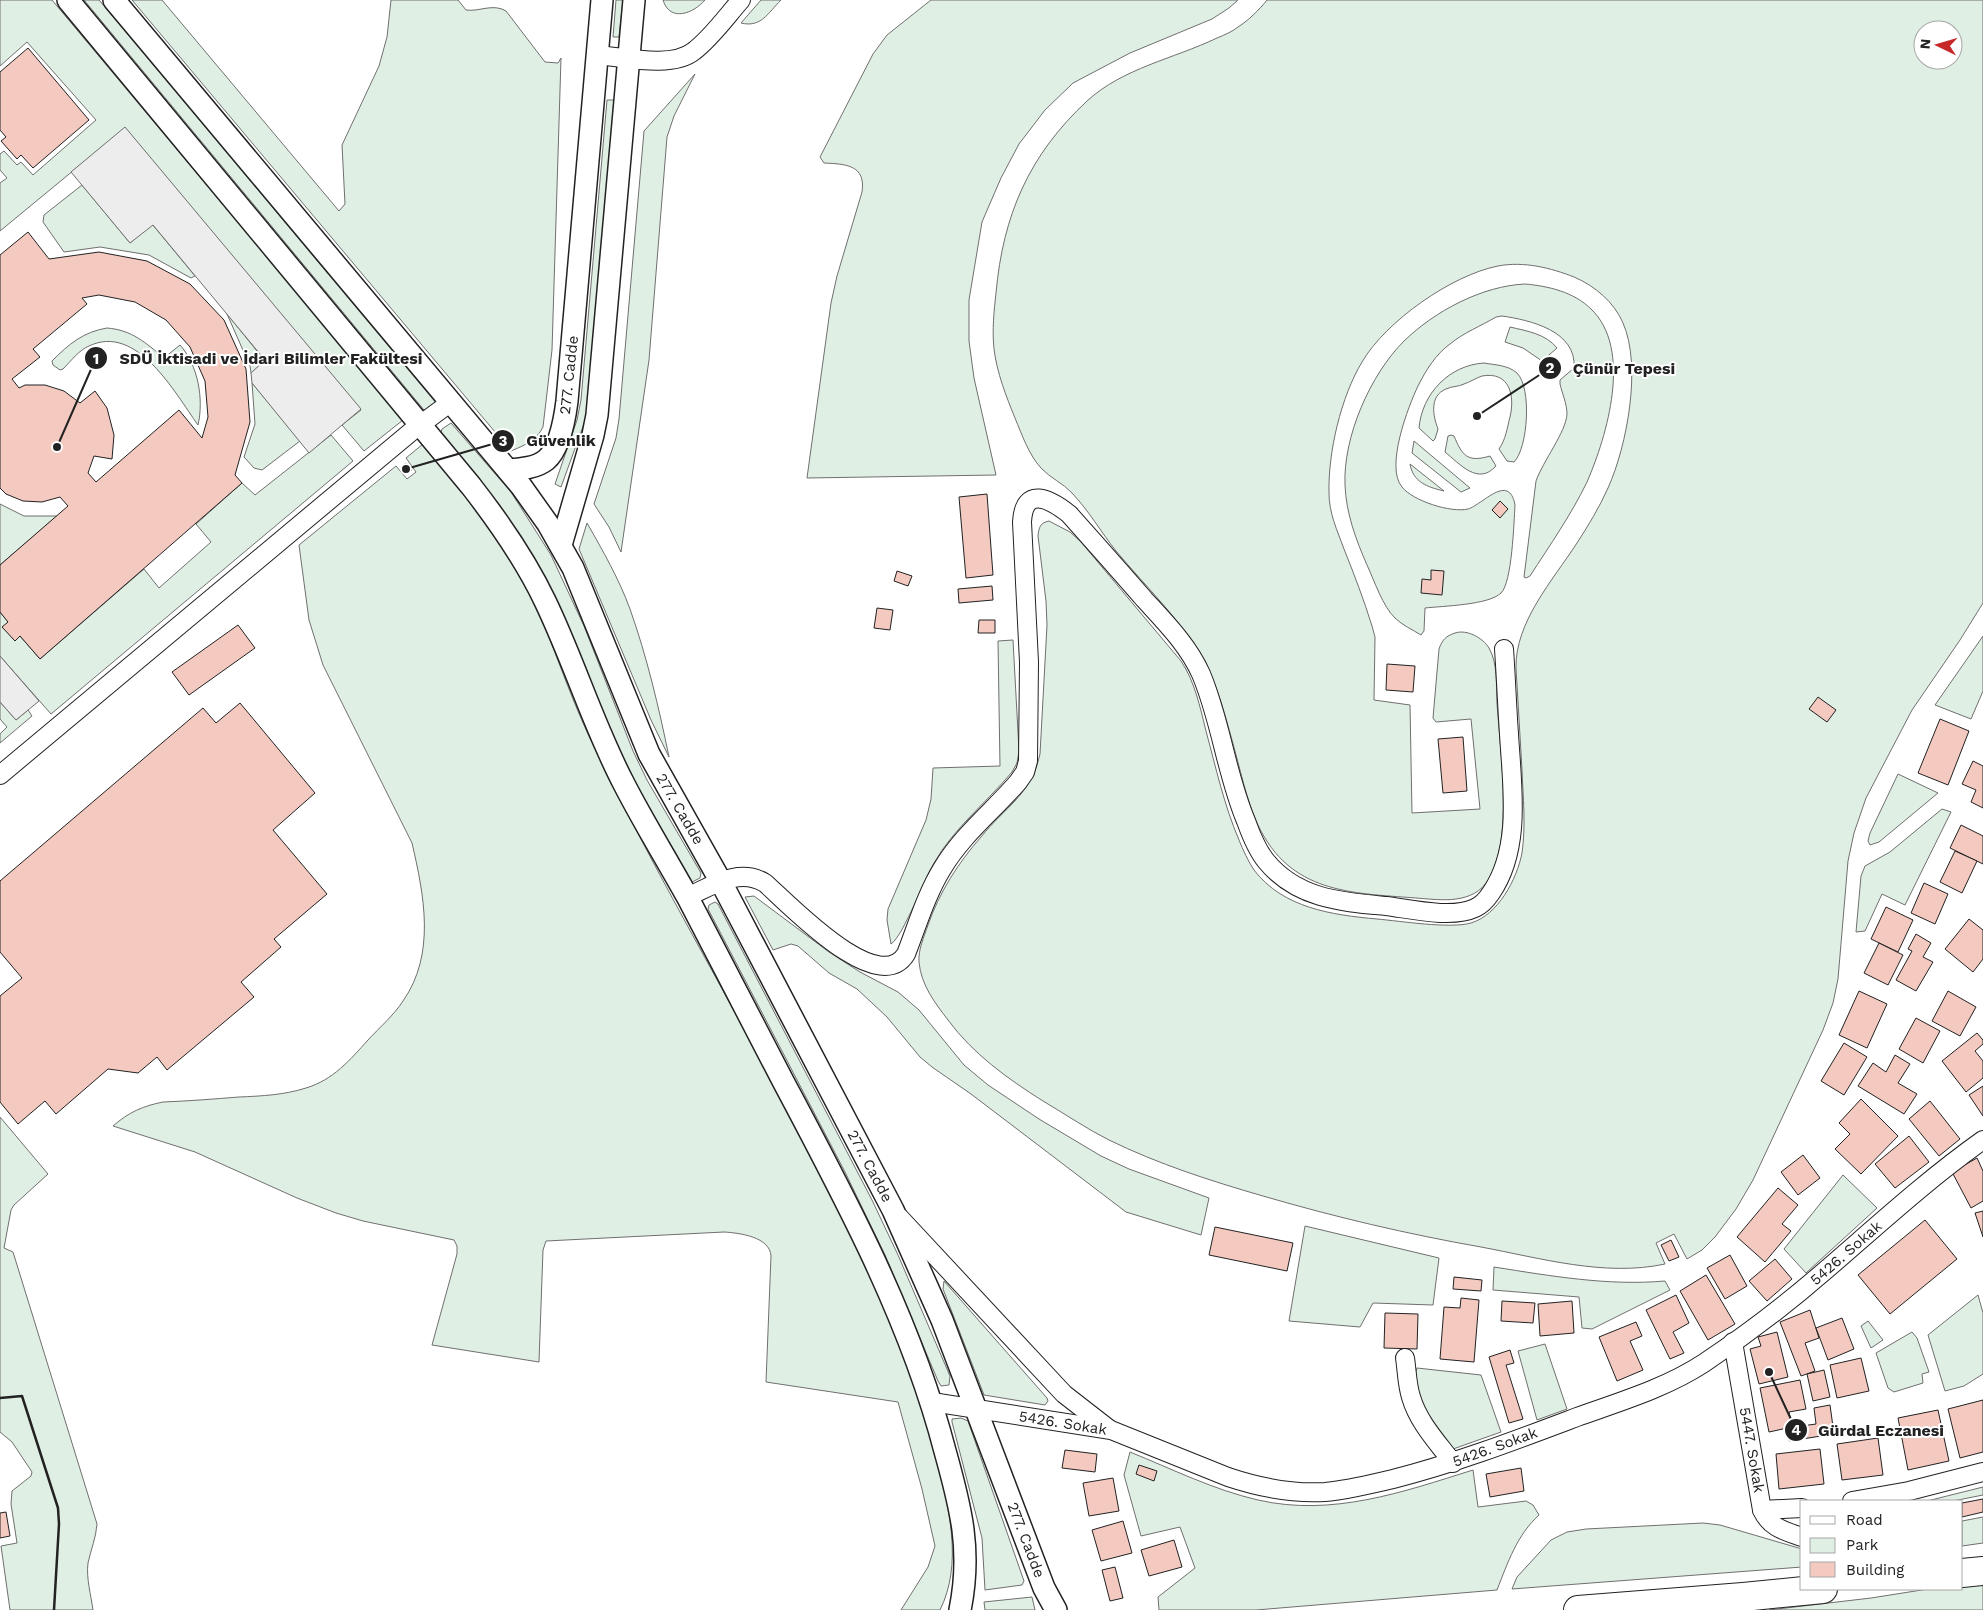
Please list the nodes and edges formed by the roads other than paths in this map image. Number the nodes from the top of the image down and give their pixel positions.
1 (68, 0) edge
2 (114, 0) edge
3 (602, 0) edge
4 (634, 0) edge
5 (741, 0) edge
6 (597, 55) junction
7 (629, 58) junction
8 (451, 402) junction
9 (421, 424) junction
10 (508, 470) junction
11 (561, 545) junction
12 (1504, 649) dead end
13 (0, 776) edge
14 (721, 882) junction
15 (687, 897) junction
16 (1983, 1140) edge
17 (893, 1210) junction
18 (1733, 1342) junction
19 (1405, 1358) dead end
20 (932, 1402) junction
21 (977, 1409) junction
22 (1111, 1430) junction
23 (1453, 1463) junction
24 (1983, 1472) edge
25 (1858, 1500) edge
26 (1800, 1508) edge
27 (1762, 1510) junction
28 (1800, 1536) edge
29 (1983, 1571) edge
30 (1963, 1573) edge
31 (1814, 1590) edge
32 (960, 1610) edge
33 (1056, 1610) edge
34 (1578, 1610) edge

1 - 9 street
2 - 8 street
3 - 6 street, 277. Cadde
4 - 7 street
5 - 7 street
6 - 7 street
6 - 10 street, 277. Cadde
7 - 11 street
8 - 9 street
8 - 10 street
9 - 13 street
9 - 15 street
10 - 11 street, 277. Cadde
11 - 14 street, 277. Cadde
12 - 14 street
14 - 15 street
14 - 17 street, 277. Cadde
15 - 20 street
16 - 18 street, 5426. Sokak
17 - 21 street, 277. Cadde
17 - 22 street
18 - 23 street, 5426. Sokak
18 - 27 street, 5447. Sokak
19 - 23 street
20 - 21 street, 5426. Sokak
20 - 32 street
21 - 22 street, 5426. Sokak
21 - 33 street, 277. Cadde
22 - 23 street, 5426. Sokak
24 - 25 street
26 - 27 street
27 - 28 street, 5447. Sokak
29 - 30 highway
31 - 34 highway

